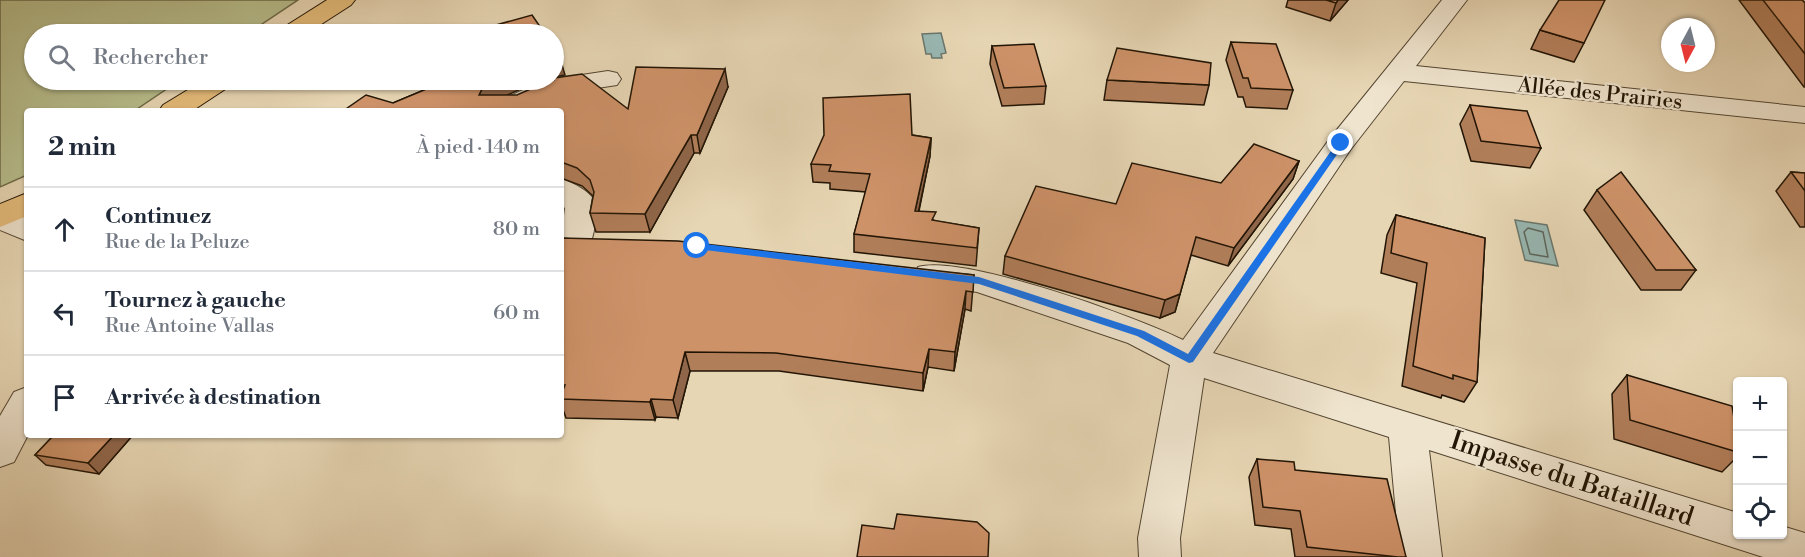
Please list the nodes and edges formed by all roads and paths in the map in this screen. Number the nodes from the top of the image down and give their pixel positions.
1 (343, 0) edge
2 (1455, 0) edge
3 (306, 24) edge
4 (1396, 72) junction
5 (608, 79) dead end
6 (564, 85) edge
7 (206, 90) edge
8 (545, 90) edge
9 (178, 108) edge
10 (507, 108) edge
11 (1805, 115) edge
12 (564, 191) edge
13 (24, 205) edge
14 (0, 217) edge
15 (24, 229) edge
16 (568, 244) edge
17 (609, 245) edge
18 (897, 271) edge
19 (1189, 359) junction
20 (24, 407) edge
21 (1407, 426) junction
22 (0, 451) edge
23 (1733, 530) edge
24 (1765, 539) edge
25 (1805, 552) edge
26 (1160, 557) edge
27 (1421, 557) edge

1 - 3 main road
2 - 4 street
4 - 11 street, Allée des Prairies
4 - 19 street
5 - 6 street
7 - 9 main road
8 - 10 street
12 - 16 street
13 - 14 main road
14 - 15 street
16 - 17 street
18 - 19 street, Impasse du Bataillard
19 - 21 street, Impasse du Bataillard
19 - 26 street
20 - 22 street
21 - 23 street, Impasse du Bataillard
21 - 27 street
24 - 25 street

